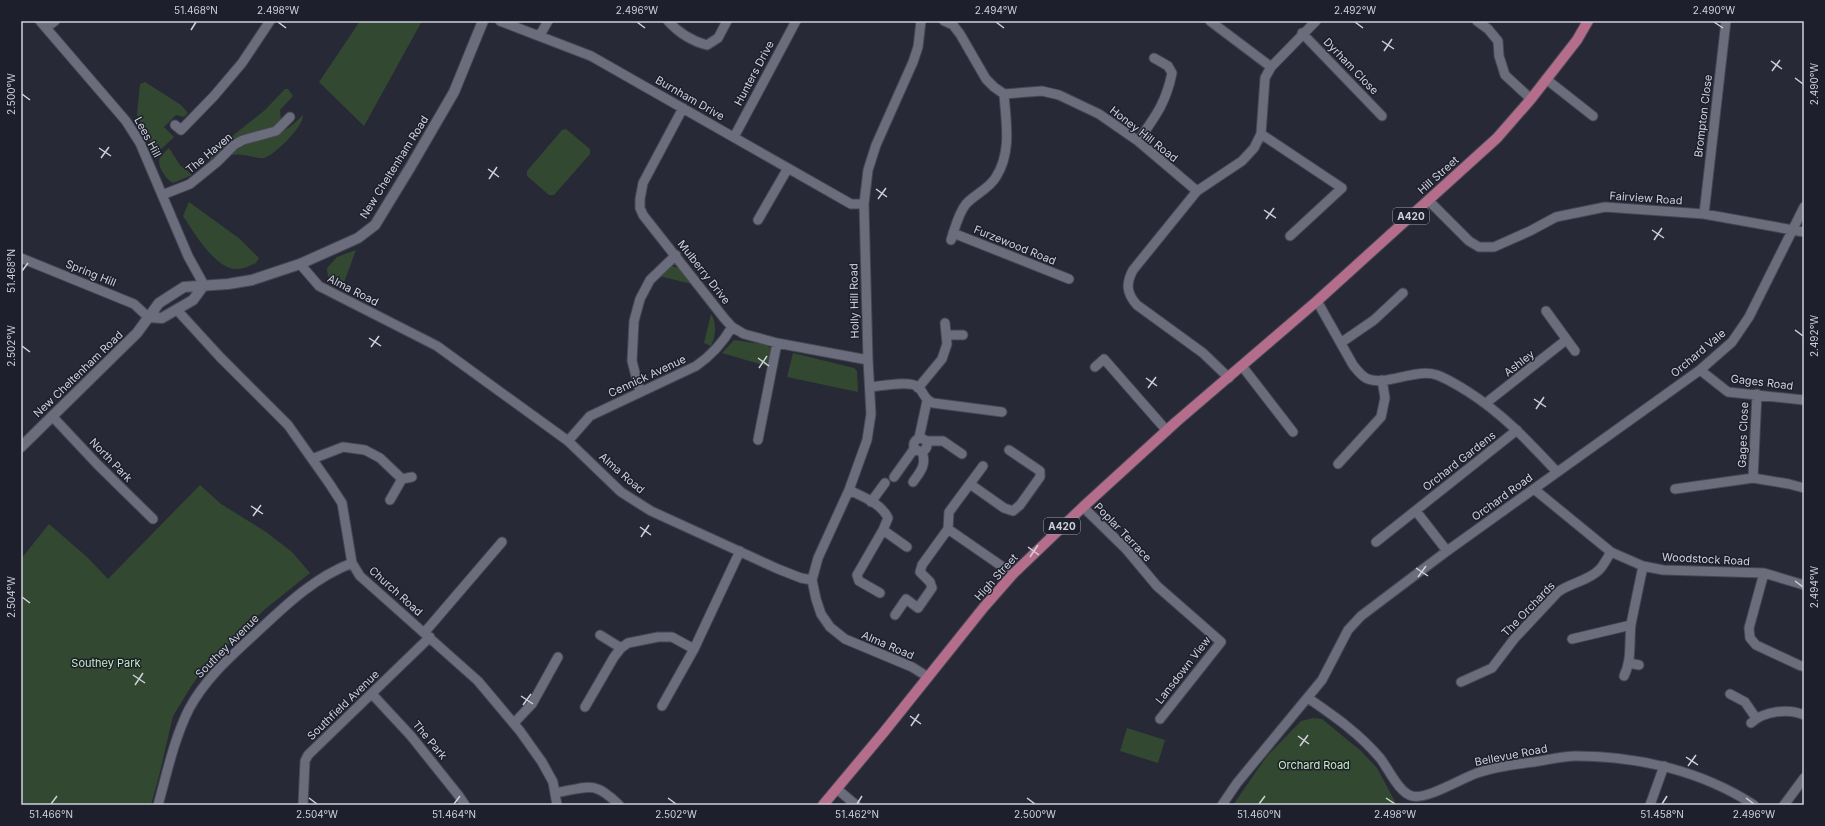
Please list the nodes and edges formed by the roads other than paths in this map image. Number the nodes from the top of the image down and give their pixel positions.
1 (40, 21) edge
2 (54, 21) edge
3 (270, 21) edge
4 (483, 21) edge
5 (500, 21) edge
6 (548, 21) edge
7 (668, 21) edge
8 (727, 21) edge
9 (796, 21) edge
10 (921, 21) edge
11 (944, 21) edge
12 (1210, 21) edge
13 (1316, 21) edge
14 (1477, 21) edge
15 (1588, 21) edge
16 (1726, 21) edge
17 (46, 28) junction
18 (1302, 33) junction
19 (540, 35) junction
20 (1154, 58) dead end
21 (1271, 67) junction
22 (1546, 79) junction
23 (1004, 94) junction
24 (1531, 99) junction
25 (683, 108) junction
26 (1382, 116) dead end
27 (1594, 116) dead end
28 (290, 117) dead end
29 (175, 125) dead end
30 (1261, 134) junction
31 (734, 136) junction
32 (1138, 141) junction
33 (788, 168) junction
34 (1197, 191) junction
35 (162, 195) junction
36 (1428, 200) junction
37 (864, 204) junction
38 (1804, 207) edge
39 (1704, 214) junction
40 (758, 220) dead end
41 (1793, 230) junction
42 (1804, 232) edge
43 (1290, 236) dead end
44 (676, 255) junction
45 (21, 258) edge
46 (300, 264) junction
47 (1069, 279) dead end
48 (204, 285) junction
49 (1403, 293) dead end
50 (1318, 302) junction
51 (177, 310) junction
52 (1546, 311) dead end
53 (148, 317) junction
54 (945, 323) dead end
55 (732, 327) junction
56 (946, 335) junction
57 (963, 335) dead end
58 (1566, 340) junction
59 (1342, 342) junction
60 (777, 343) junction
61 (1575, 351) dead end
62 (868, 360) junction
63 (1242, 366) junction
64 (1095, 367) dead end
65 (1700, 370) junction
66 (1228, 378) junction
67 (1382, 380) junction
68 (870, 386) junction
69 (918, 388) junction
70 (1213, 391) joint
71 (640, 392) junction
72 (1757, 394) junction
73 (1804, 400) edge
74 (927, 401) junction
75 (1486, 403) junction
76 (1002, 412) dead end
77 (52, 416) junction
78 (1517, 430) junction
79 (1167, 431) junction
80 (1293, 432) dead end
81 (758, 440) dead end
82 (923, 440) junction
83 (568, 441) junction
84 (21, 447) edge
85 (918, 450) junction
86 (1009, 450) dead end
87 (962, 454) dead end
88 (312, 460) junction
89 (1338, 464) dead end
90 (983, 466) dead end
91 (1557, 472) junction
92 (412, 477) dead end
93 (894, 477) dead end
94 (1753, 478) junction
95 (402, 479) junction
96 (913, 482) dead end
97 (884, 483) dead end
98 (970, 484) junction
99 (1804, 488) edge
100 (1534, 489) junction
101 (1675, 489) dead end
102 (849, 490) junction
103 (390, 500) dead end
104 (871, 502) junction
105 (1083, 507) junction
106 (1416, 511) junction
107 (153, 519) dead end
108 (948, 529) junction
109 (884, 530) junction
110 (502, 542) dead end
111 (1376, 542) dead end
112 (907, 547) dead end
113 (740, 551) junction
114 (1447, 551) junction
115 (1611, 552) junction
116 (352, 563) junction
117 (1643, 566) junction
118 (1145, 573) joint
119 (1764, 573) junction
120 (1013, 574) junction
121 (812, 580) junction
122 (1804, 585) edge
123 (880, 593) dead end
124 (895, 615) dead end
125 (1631, 625) junction
126 (427, 635) junction
127 (600, 635) dead end
128 (1572, 639) dead end
129 (621, 648) junction
130 (694, 649) junction
131 (558, 657) dead end
132 (1629, 663) junction
133 (1639, 665) dead end
134 (1801, 666) dead end
135 (1624, 676) dead end
136 (928, 677) junction
137 (1461, 682) dead end
138 (372, 694) junction
139 (1730, 694) dead end
140 (1308, 698) junction
141 (662, 706) dead end
142 (585, 707) dead end
143 (1804, 715) edge
144 (1160, 719) dead end
145 (514, 723) junction
146 (1664, 766) junction
147 (1804, 778) edge
148 (837, 789) junction
149 (556, 793) junction
150 (1412, 801) edge
151 (158, 805) edge
152 (303, 805) edge
153 (465, 805) edge
154 (557, 805) edge
155 (619, 805) edge
156 (823, 805) edge
157 (856, 805) edge
158 (1222, 805) edge
159 (1650, 805) edge
160 (1754, 805) edge
161 (1784, 805) edge

1 - 17 street, Lees Hill
2 - 17 street
3 - 29 street
4 - 46 street, New Cheltenham Road
5 - 19 street, Burnham Drive
6 - 19 street
7 - 8 street
9 - 31 street, Hunters Drive
10 - 37 street, Holly Hill Road
11 - 23 street
12 - 21 street
13 - 18 street
14 - 24 street
15 - 22 main road, Hill Street / A420
16 - 39 street, Brompton Close
17 - 35 street, Lees Hill
18 - 21 street
18 - 26 street, Dyrham Close
19 - 25 street, Burnham Drive
20 - 32 street
21 - 30 street
22 - 24 main road, Hill Street / A420
22 - 27 street
23 - 32 street, Honey Hill Road
23 - 47 street, Furzewood Road
24 - 36 main road, Hill Street / A420
25 - 31 street, Burnham Drive
25 - 44 street, Mulberry Drive
28 - 35 street, The Haven
30 - 34 street
30 - 43 street
31 - 33 street, Burnham Drive
32 - 34 street, Honey Hill Road
33 - 37 street, Burnham Drive
33 - 40 street
34 - 66 street
35 - 48 street, Lees Hill
36 - 39 street, Fairview Road
36 - 50 main road, Hill Street / A420
37 - 62 street, Holly Hill Road
38 - 41 street, Orchard Vale
39 - 41 street, Fairview Road
41 - 42 street, Fairview Road
41 - 65 street, Orchard Vale
44 - 55 street, Mulberry Drive
44 - 71 street
45 - 53 street, Spring Hill
46 - 48 street, New Cheltenham Road
46 - 83 street, Alma Road
48 - 51 street
48 - 53 street, New Cheltenham Road
49 - 59 street
50 - 59 street
50 - 63 main road, Hill Street / A420
51 - 53 street
51 - 88 street, Church Road
52 - 58 street
53 - 77 street, New Cheltenham Road
54 - 56 street
55 - 60 street, Mulberry Drive
55 - 71 street, Cennick Avenue
56 - 57 street
56 - 69 street
58 - 61 street
58 - 75 street, Ashley
59 - 67 street
60 - 62 street, Mulberry Drive
60 - 81 street
62 - 68 street, Holly Hill Road
63 - 66 main road, Hill Street / A420
63 - 80 street
64 - 79 street
65 - 72 street, Gages Road
65 - 91 street, Orchard Vale
66 - 70 main road, Hill Street / A420
67 - 75 street
67 - 89 street
68 - 69 street
68 - 102 street, Holly Hill Road
69 - 74 street
70 - 79 main road, High Street / A420
71 - 83 street, Cennick Avenue
72 - 73 street, Gages Road
72 - 94 street, Gages Close
74 - 76 street
74 - 82 street
75 - 78 street
77 - 84 street, New Cheltenham Road
77 - 107 street, North Park
78 - 91 street
78 - 106 street, Orchard Gardens
79 - 105 main road, High Street / A420
82 - 85 street
82 - 87 street
83 - 113 street, Alma Road
85 - 93 street
85 - 96 street
86 - 98 street
88 - 95 street
88 - 116 street, Church Road
90 - 98 street
91 - 100 street, Orchard Road
92 - 95 street
94 - 99 street, Gages Close
94 - 101 street, Gages Close
95 - 103 street
97 - 104 street
98 - 108 street
100 - 114 street, Orchard Road
100 - 115 street, Woodstock Road
102 - 104 street
102 - 121 street, Holly Hill Road
104 - 109 street
105 - 118 street, Poplar Terrace
105 - 120 main road, High Street / A420
106 - 111 street, Orchard Gardens
106 - 114 street
108 - 120 street
108 - 124 street
109 - 112 street
109 - 123 street
110 - 126 street, Southfield Avenue
113 - 121 street, Alma Road
113 - 130 street
114 - 140 street, Orchard Road
115 - 117 street, Woodstock Road
115 - 137 street, The Orchards
116 - 126 street, Church Road
116 - 151 street, Southey Avenue
117 - 119 street, Woodstock Road
117 - 125 street
118 - 144 street, Lansdown View
119 - 122 street, Woodstock Road
119 - 134 street
120 - 136 main road, High Street / A420
121 - 136 street, Alma Road
125 - 128 street
125 - 132 street
126 - 138 street, Southfield Avenue
126 - 145 street, Church Road
127 - 129 street
129 - 130 street
129 - 142 street
130 - 141 street
131 - 145 street
132 - 133 street
132 - 135 street
136 - 148 main road, High Street / A420
138 - 152 street, Southfield Avenue
138 - 153 street, The Park
139 - 143 street
140 - 150 street, Bellevue Road
140 - 158 street, Orchard Road
145 - 149 street, Church Road
146 - 150 street, Bellevue Road
146 - 159 street
146 - 160 street, Bellevue Road
147 - 161 street
148 - 156 main road, High Street / A420
148 - 157 street
149 - 154 street, Church Road
149 - 155 street

